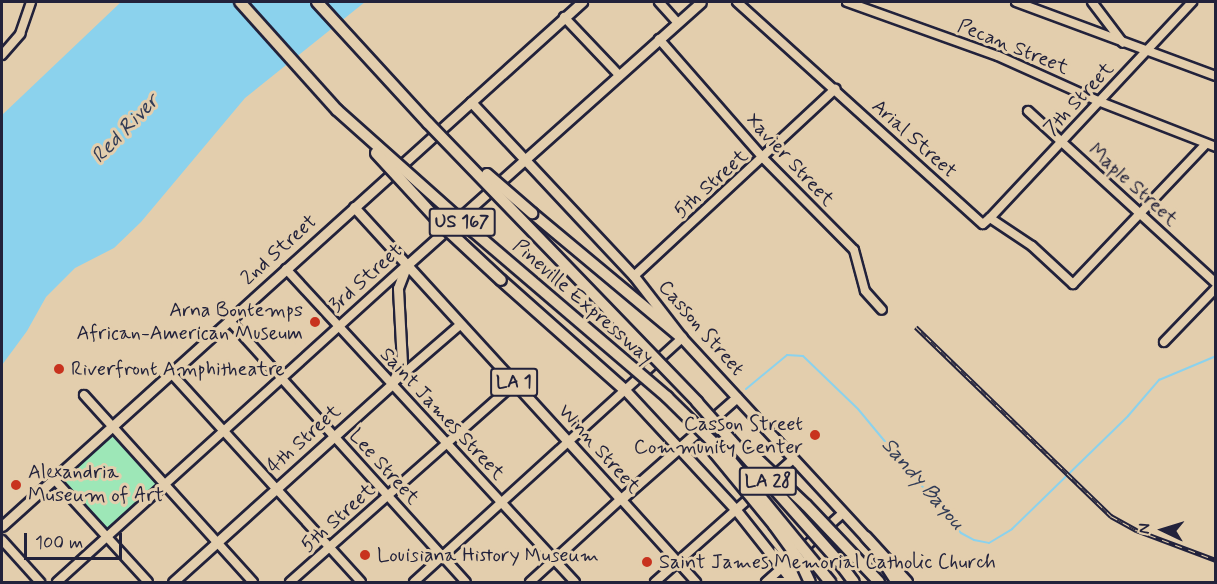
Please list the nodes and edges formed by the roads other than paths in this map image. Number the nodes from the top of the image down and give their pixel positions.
1 (31, 2) edge
2 (240, 2) edge
3 (317, 2) edge
4 (582, 2) edge
5 (658, 2) edge
6 (701, 2) edge
7 (737, 2) edge
8 (848, 2) edge
9 (1016, 2) edge
10 (1092, 2) edge
11 (1192, 2) edge
12 (564, 17) junction
13 (677, 22) junction
14 (659, 39) junction
15 (1123, 43) junction
16 (1146, 52) junction
17 (2, 55) edge
18 (619, 75) junction
19 (1215, 76) edge
20 (835, 89) junction
21 (1098, 101) junction
22 (471, 102) junction
23 (338, 110) junction
24 (1028, 111) dead end
25 (428, 123) junction
26 (1062, 142) junction
27 (1206, 144) junction
28 (1215, 147) edge
29 (763, 158) junction
30 (525, 160) junction
31 (354, 207) junction
32 (1140, 214) junction
33 (990, 218) junction
34 (407, 265) junction
35 (286, 269) junction
36 (633, 276) junction
37 (1215, 283) edge
38 (1215, 288) edge
39 (882, 310) dead end
40 (229, 320) junction
41 (460, 324) junction
42 (339, 327) junction
43 (682, 338) junction
44 (1164, 342) dead end
45 (171, 373) junction
46 (282, 378) junction
47 (515, 383) junction
48 (392, 384) junction
49 (625, 390) junction
50 (84, 395) dead end
51 (737, 397) junction
52 (697, 402) junction
53 (112, 426) junction
54 (698, 429) junction
55 (224, 431) junction
56 (334, 436) junction
57 (568, 442) junction
58 (447, 444) junction
59 (679, 447) junction
60 (793, 459) junction
61 (54, 479) junction
62 (165, 485) junction
63 (276, 489) junction
64 (388, 496) junction
65 (621, 500) junction
66 (501, 503) junction
67 (736, 510) junction
68 (843, 513) junction
69 (2, 526) edge
70 (107, 537) junction
71 (866, 537) junction
72 (2, 540) edge
73 (217, 543) junction
74 (329, 548) junction
75 (442, 557) junction
76 (554, 560) junction
77 (678, 562) junction
78 (783, 567) junction
79 (40, 582) edge
80 (57, 582) edge
81 (148, 582) edge
82 (173, 582) edge
83 (253, 582) edge
84 (291, 582) edge
85 (361, 582) edge
86 (414, 582) edge
87 (466, 582) edge
88 (530, 582) edge
89 (575, 582) edge
90 (655, 582) edge
91 (696, 582) edge
92 (766, 582) edge
93 (776, 582) edge
94 (788, 582) edge
95 (793, 582) edge
96 (803, 582) edge
97 (810, 582) edge
98 (830, 582) edge
99 (854, 582) edge
100 (879, 582) edge
101 (896, 582) edge
102 (907, 582) edge

1 - 17 street
2 - 23 highway, Pineville Expressway / US 167, bridge
3 - 25 highway, Pineville Expressway / US 167, bridge
4 - 12 main road, 2nd Street
5 - 13 street
6 - 13 main road, 3rd Street
7 - 20 street, Arial Street
8 - 21 street, Pecan Street
9 - 15 street
10 - 15 street
11 - 16 street, 7th Street
12 - 18 street
12 - 22 main road, 2nd Street
13 - 14 main road, 3rd Street
14 - 18 main road, 3rd Street
14 - 29 street, Xavier Street
15 - 16 street
16 - 19 street
16 - 21 street, 7th Street
18 - 30 main road, 3rd Street
20 - 29 street, 5th Street
20 - 33 street, Arial Street
21 - 26 street, 7th Street
21 - 27 street, Pecan Street
22 - 30 main road, Casson Street
22 - 31 main road, 2nd Street
23 - 49 highway, bridge
23 - 54 highway, Pineville Expressway / US 167, bridge
24 - 26 street, Maple Street
25 - 43 highway, bridge
25 - 52 highway, Pineville Expressway / US 167, bridge
26 - 32 street, Maple Street
26 - 33 street, 7th Street
27 - 28 street, Pecan Street
27 - 32 street
29 - 36 street, 5th Street
29 - 39 street, Xavier Street
30 - 34 main road, 3rd Street
30 - 36 main road, Casson Street
31 - 34 main road, Winn Street / LA 1
31 - 35 main road, 2nd Street
32 - 33 street, Arial Street
32 - 37 street, Maple Street
34 - 41 main road, Winn Street / LA 1
34 - 42 street, 3rd Street
34 - 48 main road
35 - 40 main road, 2nd Street
35 - 42 street, Saint James Street
36 - 43 main road, Casson Street
38 - 44 street
40 - 45 main road, 2nd Street
40 - 46 street, Lee Street
41 - 47 main road, Winn Street / LA 1
41 - 48 street, 4th Street
42 - 46 street, 3rd Street
42 - 48 street, Saint James Street
43 - 49 street
43 - 51 main road, Casson Street
45 - 53 main road, 2nd Street
45 - 55 street
46 - 55 street, 3rd Street
46 - 56 street, Lee Street
47 - 57 main road, Winn Street / LA 1
47 - 58 street, 5th Street
48 - 56 main road, 4th Street
48 - 58 street, Saint James Street
49 - 57 street
49 - 59 main road
50 - 53 street
51 - 59 main road
51 - 60 main road, Casson Street
52 - 99 highway, LA 28, bridge
52 - 100 highway, US 167, bridge
53 - 61 main road, 2nd Street
53 - 62 street
54 - 97 highway, LA 28, bridge
54 - 98 highway, US 167, bridge
55 - 62 street, 3rd Street
55 - 63 street
56 - 63 main road, 4th Street
56 - 64 street, Lee Street
57 - 65 main road, Winn Street / LA 1
57 - 66 street
58 - 64 street, 5th Street
58 - 66 street, Saint James Street
59 - 65 main road
59 - 67 main road
60 - 67 street
60 - 68 main road, Casson Street
61 - 69 main road, 2nd Street
61 - 70 street
62 - 70 street, 3rd Street
62 - 73 street
63 - 73 main road, 4th Street
63 - 74 street
64 - 74 street, 5th Street
64 - 75 street, Lee Street
65 - 76 street
65 - 77 street, Winn Street
66 - 75 street
66 - 76 street, Saint James Street
67 - 77 street
67 - 78 main road
68 - 71 main road, Casson Street
68 - 78 street
70 - 80 street, 3rd Street
70 - 81 street
71 - 101 main road, Casson Street
71 - 102 highway
72 - 79 street
73 - 82 main road, 4th Street
73 - 83 street
74 - 84 street, 5th Street
74 - 85 street
75 - 86 street
75 - 87 street, Lee Street
76 - 88 street
76 - 89 street, Saint James Street
77 - 90 street
77 - 91 street, Winn Street
78 - 92 street
78 - 95 main road
78 - 96 highway
93 - 94 street

